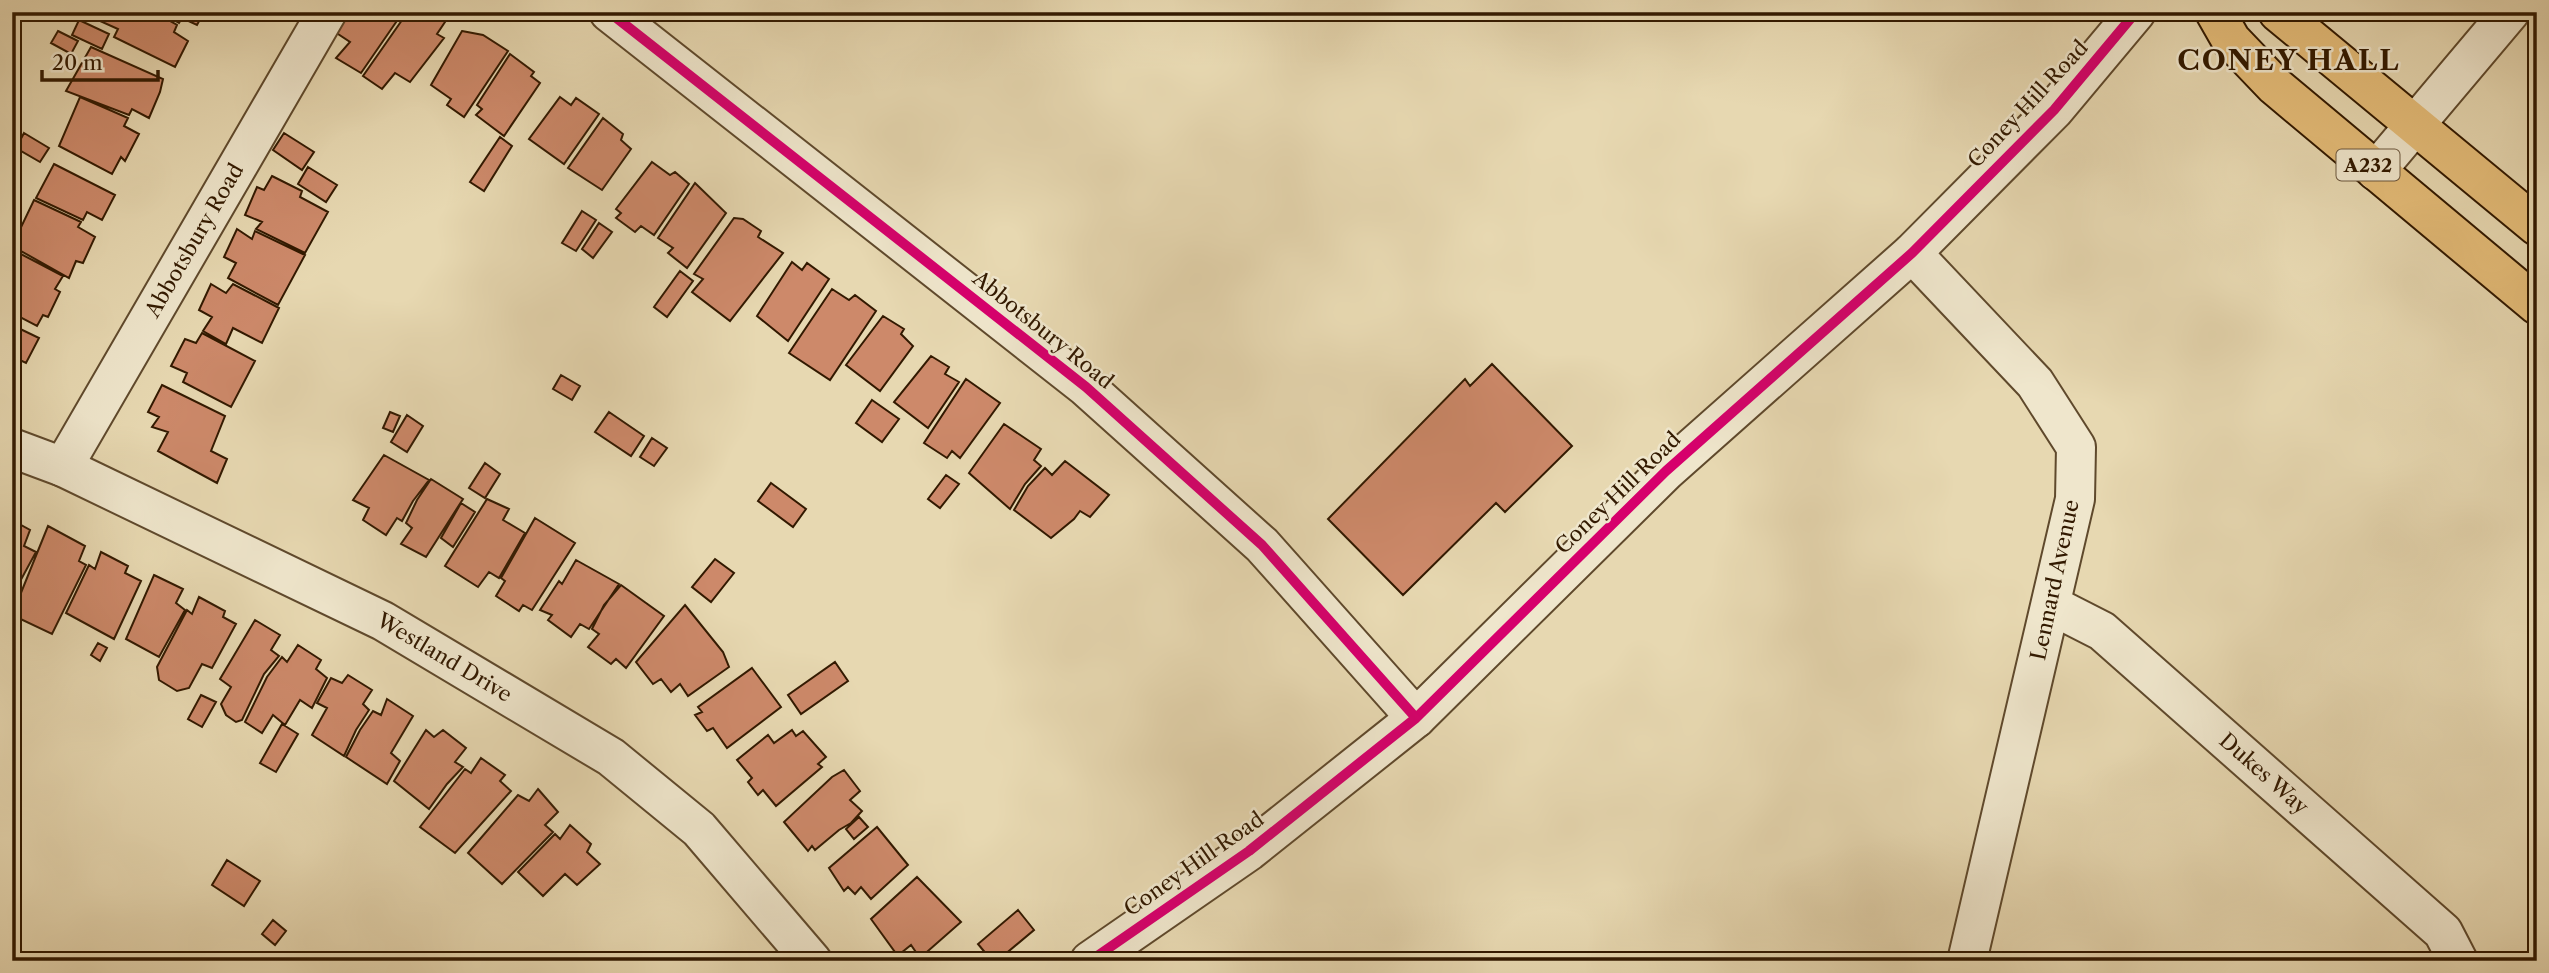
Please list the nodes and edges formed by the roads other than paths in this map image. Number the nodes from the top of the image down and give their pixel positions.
1 (327, 12) edge
2 (610, 12) edge
3 (2136, 12) edge
4 (2214, 12) edge
5 (2278, 12) edge
6 (2510, 12) edge
7 (2414, 123) junction
8 (2376, 171) junction
9 (2537, 226) edge
10 (1912, 253) junction
11 (2537, 304) edge
12 (12, 448) edge
13 (63, 467) junction
14 (2051, 605) junction
15 (1416, 718) junction
16 (812, 961) edge
17 (1090, 961) edge
18 (1967, 961) edge
19 (2458, 961) edge

1 - 13 street, Abbotsbury Road
2 - 15 street, Abbotsbury Road
3 - 10 street, Coney Hill Road
4 - 8 highway, A232
5 - 7 highway, A232
6 - 7 street
7 - 8 street
7 - 9 highway, A232
8 - 11 highway, A232
10 - 14 street, Lennard Avenue
10 - 15 street, Coney Hill Road
12 - 13 street, Westland Drive
13 - 16 street, Westland Drive
14 - 18 street, Lennard Avenue
14 - 19 street, Dukes Way
15 - 17 street, Coney Hill Road

